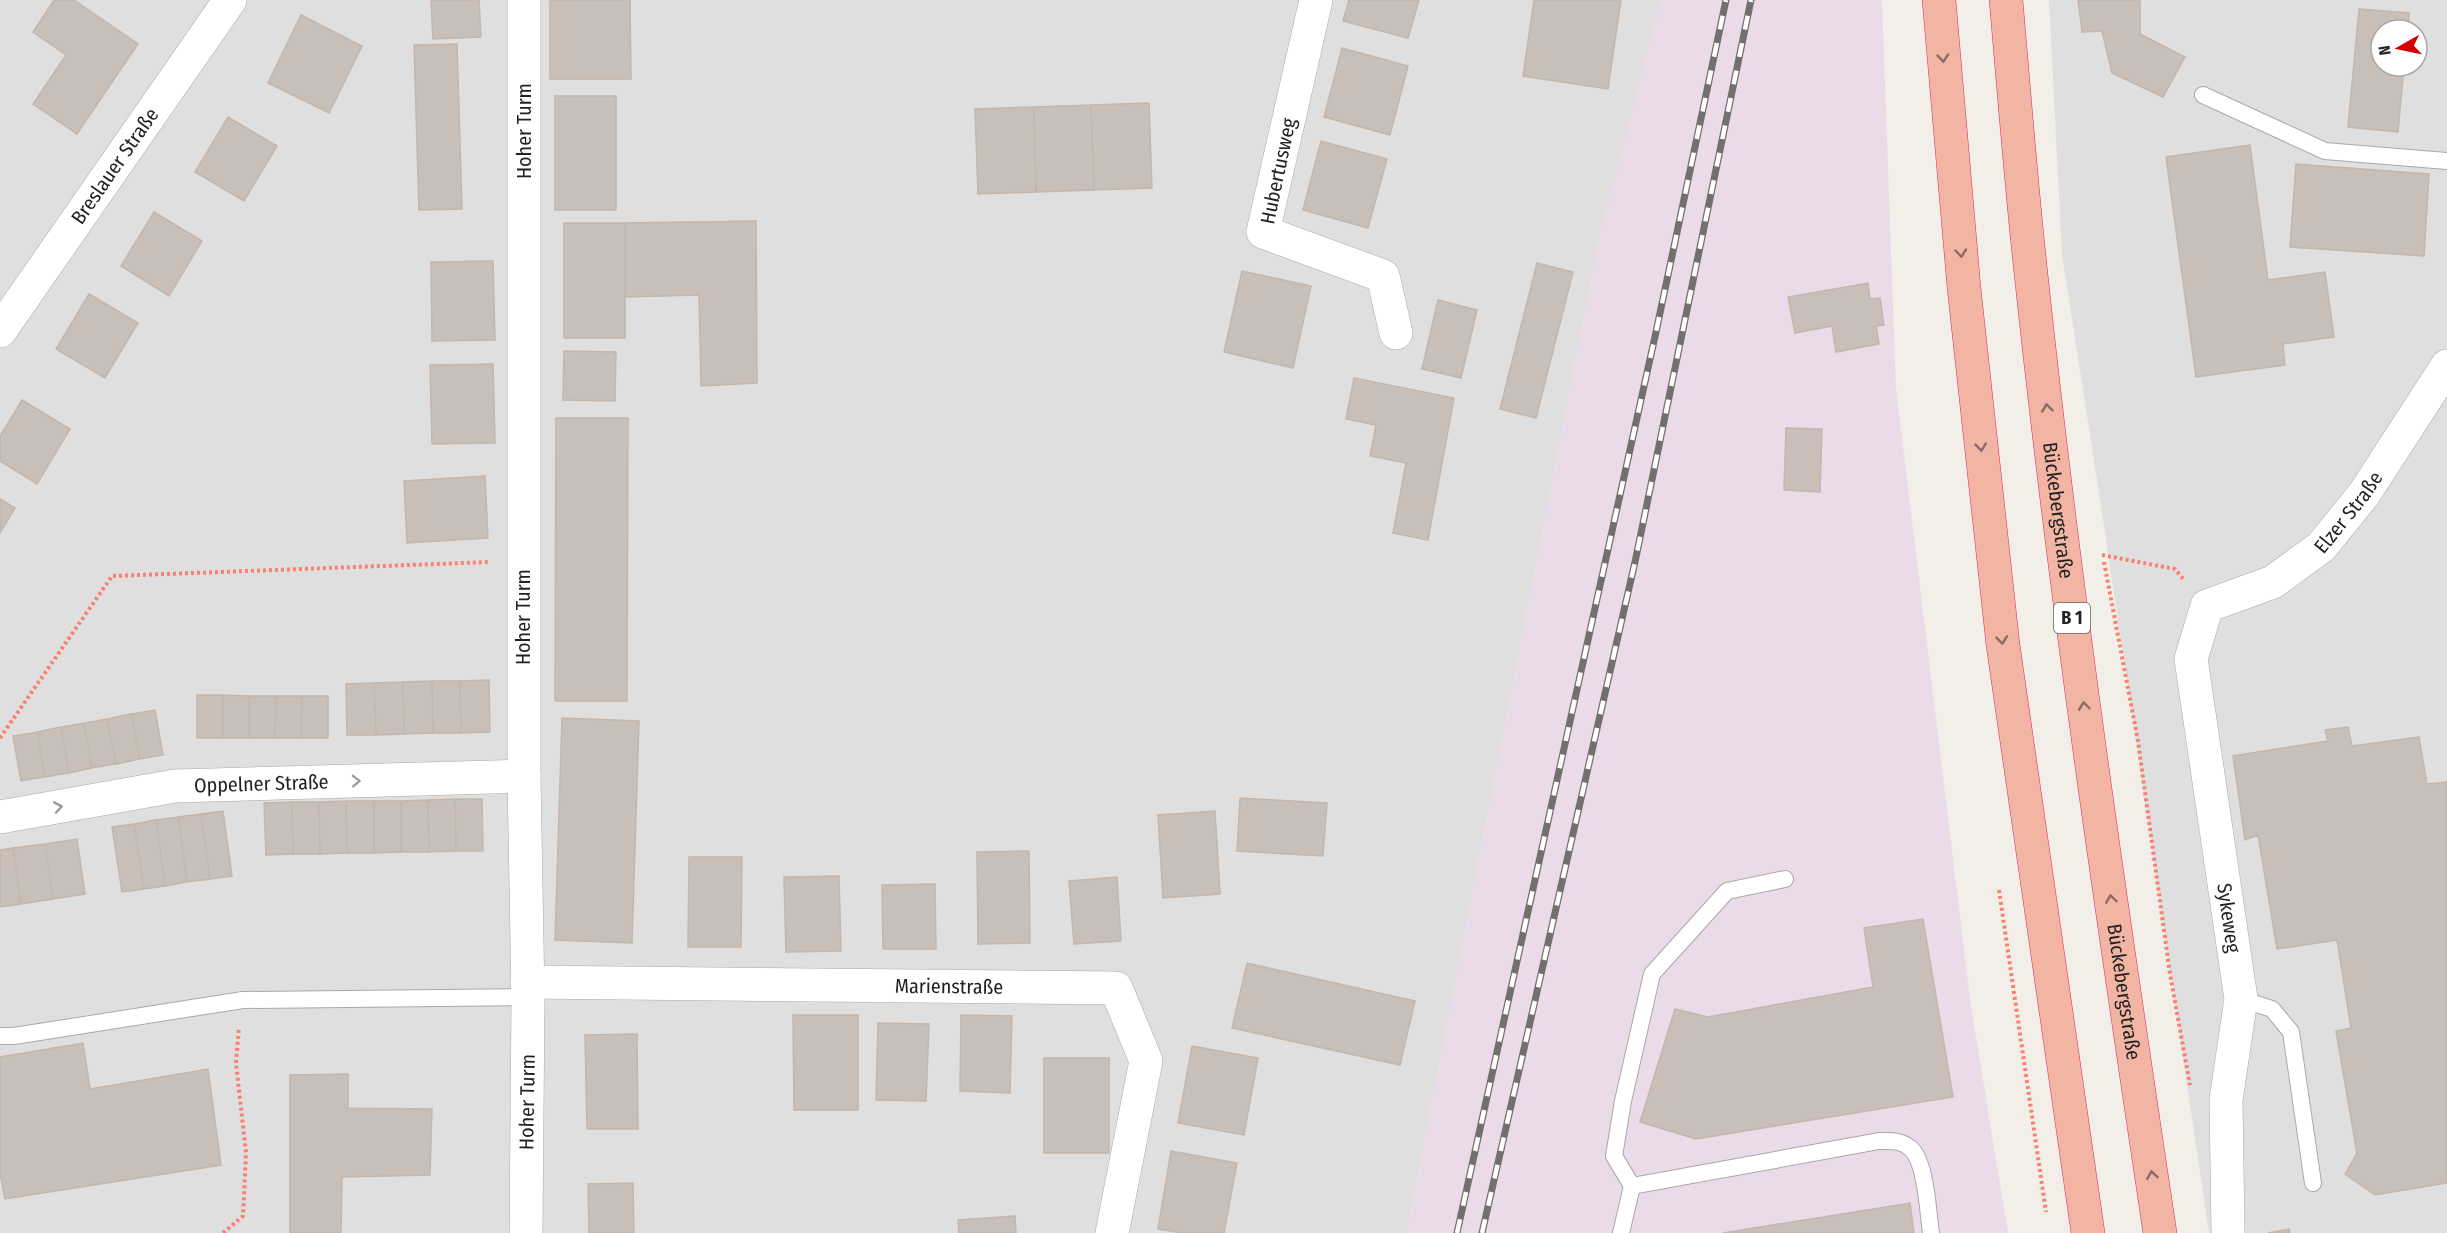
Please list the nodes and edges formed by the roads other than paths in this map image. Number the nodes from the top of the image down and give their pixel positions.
1 (230, 0) edge
2 (524, 0) edge
3 (1316, 0) edge
4 (1939, 0) edge
5 (2006, 0) edge
6 (2203, 95) dead end
7 (2447, 161) edge
8 (0, 331) edge
9 (1396, 333) dead end
10 (2445, 374) edge
11 (2207, 606) joint
12 (524, 776) junction
13 (0, 817) edge
14 (1785, 879) dead end
15 (527, 990) junction
16 (2241, 999) junction
17 (0, 1036) edge
18 (2313, 1183) dead end
19 (1632, 1186) junction
20 (526, 1233) edge
21 (1112, 1233) edge
22 (1621, 1233) edge
23 (1931, 1233) edge
24 (2088, 1233) edge
25 (2160, 1233) edge
26 (2228, 1233) edge

1 - 8 street, Breslauer Straße
2 - 12 street, Hoher Turm
3 - 9 street, Hubertusweg
4 -> 24 highway
25 -> 5 highway, Bückebergstraße / B 1
6 - 7 lane
10 - 11 street, Elzer Straße
11 - 16 street, Sykeweg
13 -> 12 street, Oppelner Straße
12 - 15 street, Hoher Turm
14 - 19 lane
15 - 17 lane
15 - 20 street, Hoher Turm
15 - 21 street, Marienstraße
16 - 18 lane
16 - 26 street, Sykeweg
19 - 22 lane
19 - 23 lane

